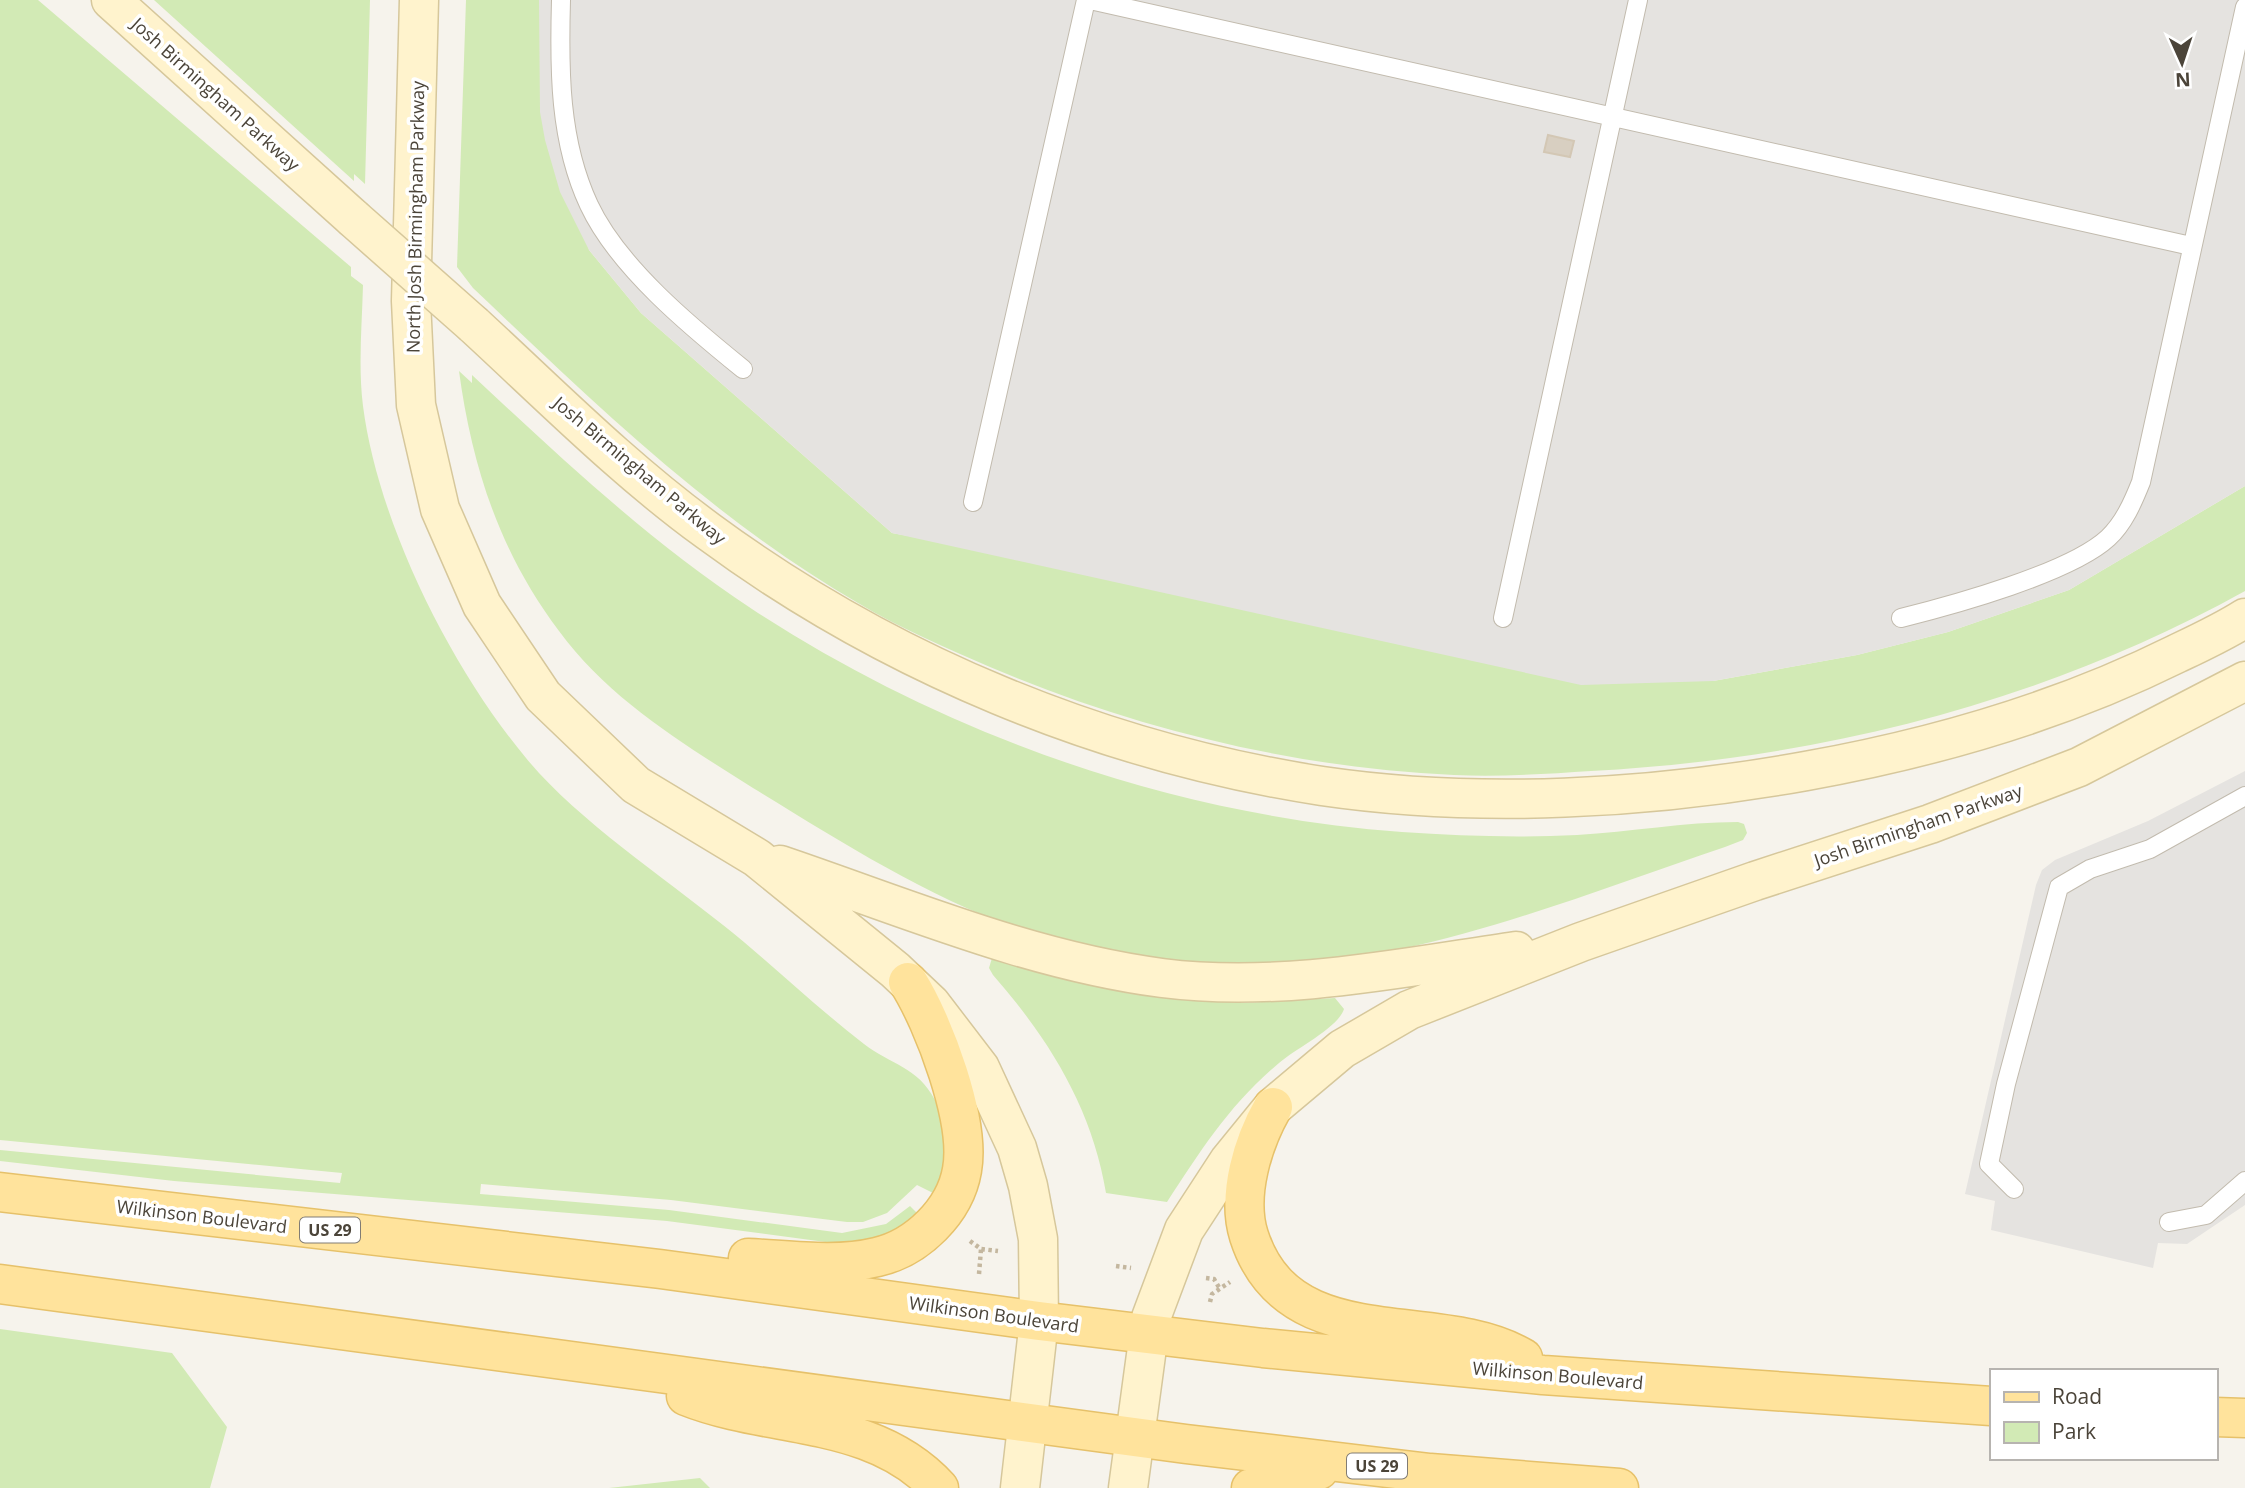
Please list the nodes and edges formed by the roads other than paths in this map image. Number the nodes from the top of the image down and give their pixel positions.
1 (111, 0) edge
2 (419, 0) edge
3 (561, 0) edge
4 (1088, 0) edge
5 (1638, 0) edge
6 (2245, 7) edge
7 (1614, 118) junction
8 (2190, 246) junction
9 (743, 369) dead end
10 (973, 502) dead end
11 (1503, 618) dead end
12 (1901, 618) dead end
13 (2245, 618) edge
14 (2245, 681) edge
15 (2245, 796) edge
16 (757, 858) junction
17 (1581, 942) junction
18 (908, 982) junction
19 (1273, 1107) junction
20 (2245, 1181) edge
21 (2014, 1189) dead end
22 (0, 1192) edge
23 (2169, 1222) dead end
24 (660, 1269) junction
25 (0, 1284) edge
26 (1039, 1321) junction
27 (1148, 1335) junction
28 (650, 1372) junction
29 (1543, 1375) junction
30 (1990, 1406) edge
31 (2217, 1417) edge
32 (2245, 1418) edge
33 (1026, 1424) junction
34 (1135, 1438) junction
35 (1373, 1465) junction
36 (939, 1488) edge
37 (1020, 1488) edge
38 (1128, 1488) edge
39 (1251, 1488) edge
40 (1619, 1488) edge

1 - 13 main road, Josh Birmingham Parkway, bridge
2 - 16 main road, North Josh Birmingham Parkway
3 - 9 lane
4 - 7 lane
4 - 10 lane
5 - 7 lane
6 - 8 lane
7 - 8 lane
7 - 11 lane
8 - 12 lane
14 - 17 main road, Josh Birmingham Parkway
15 - 21 lane
16 - 17 main road
16 - 18 main road, North Josh Birmingham Parkway
17 - 19 main road
18 - 24 main road
18 - 26 main road, North Josh Birmingham Parkway
19 - 27 main road
19 - 29 main road
20 - 23 lane
22 - 24 main road, Wilkinson Boulevard / US 29
24 - 26 main road, Wilkinson Boulevard / US 29
25 - 28 main road, US 29
26 - 27 main road, Wilkinson Boulevard / US 29
26 - 33 main road, North Josh Birmingham Parkway
27 - 29 main road, Wilkinson Boulevard / US 29
27 - 34 main road
28 - 33 main road, US 29
28 - 36 main road
29 - 30 main road, Wilkinson Boulevard / US 29
31 - 32 main road
33 - 34 main road, US 29
33 - 37 main road, North Josh Birmingham Parkway
34 - 35 main road, US 29
34 - 38 main road
35 - 39 main road
35 - 40 main road, US 29

